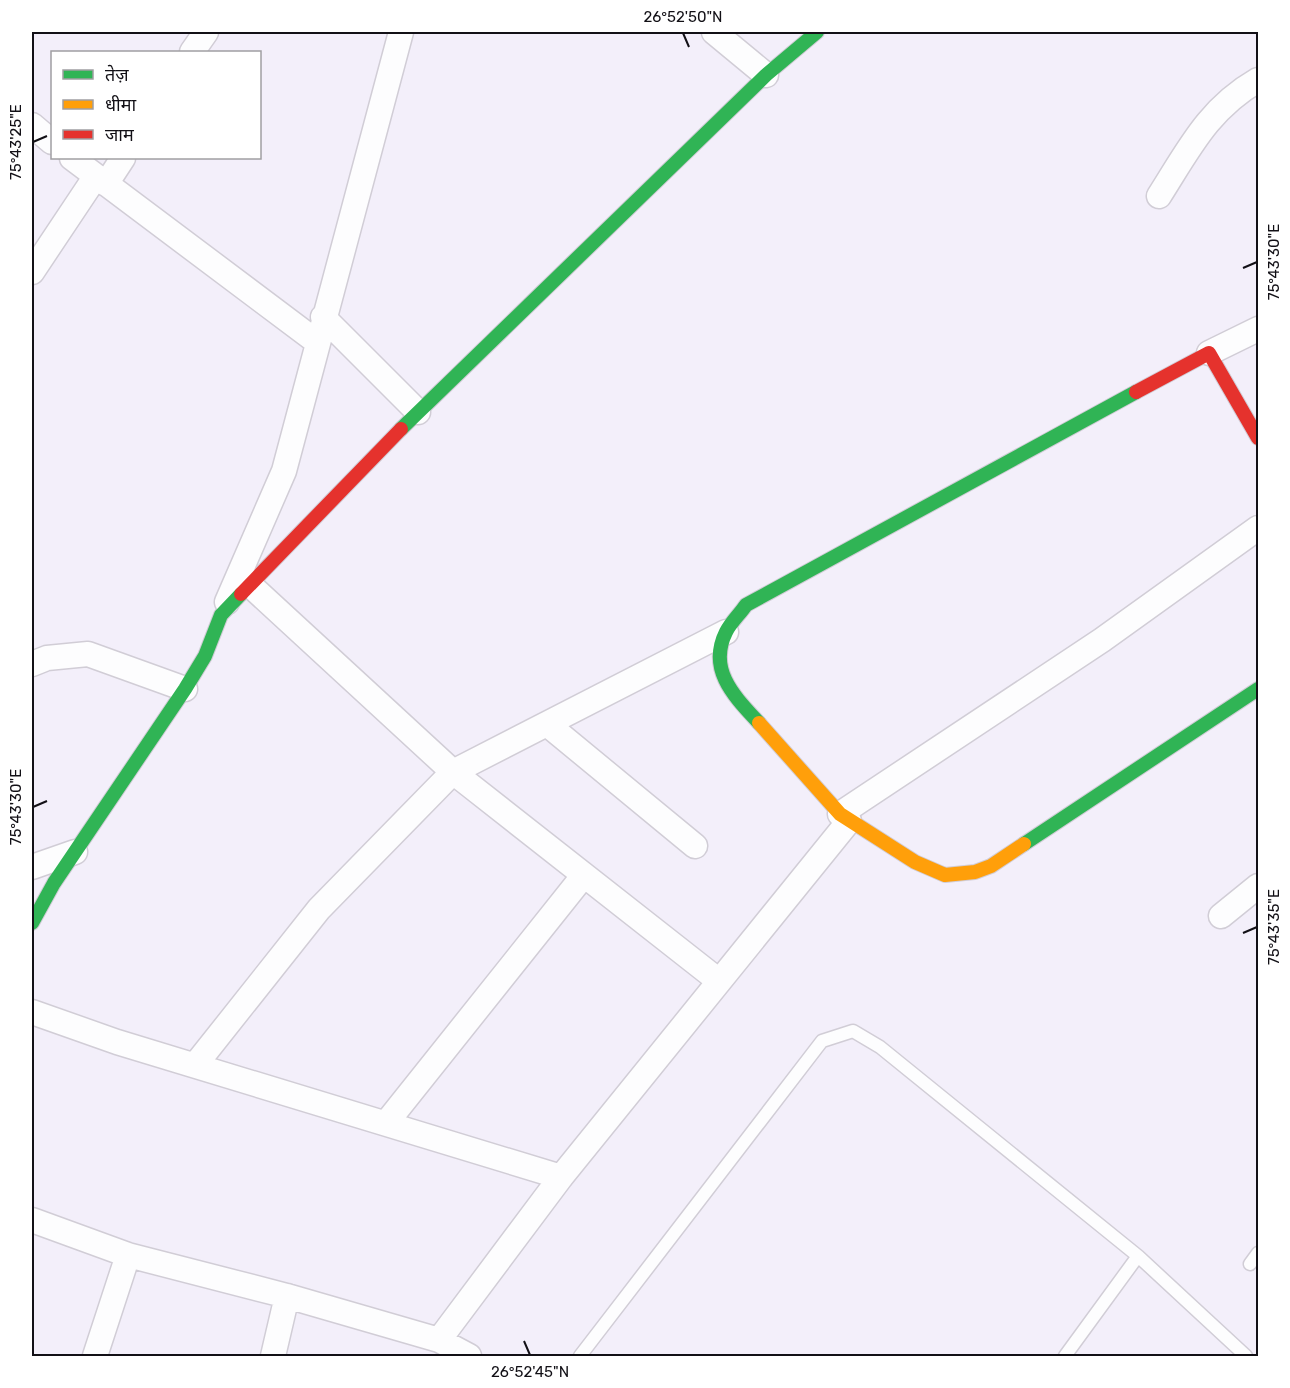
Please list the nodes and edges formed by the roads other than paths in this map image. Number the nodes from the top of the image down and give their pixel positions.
1 (206, 32) edge
2 (401, 32) edge
3 (714, 32) edge
4 (817, 32) edge
5 (193, 51) edge
6 (766, 75) junction
7 (1258, 80) edge
8 (32, 125) edge
9 (51, 141) edge
10 (73, 159) edge
11 (122, 159) edge
12 (101, 180) junction
13 (1159, 196) dead end
14 (32, 272) edge
15 (323, 317) junction
16 (1258, 329) edge
17 (317, 342) junction
18 (1209, 353) junction
19 (417, 412) junction
20 (1258, 438) edge
21 (1258, 528) edge
22 (250, 585) junction
23 (221, 615) junction
24 (726, 632) junction
25 (32, 664) edge
26 (1258, 689) edge
27 (185, 690) junction
28 (547, 724) junction
29 (453, 772) junction
30 (845, 817) junction
31 (695, 846) dead end
32 (75, 852) junction
33 (32, 867) edge
34 (585, 875) junction
35 (1258, 886) edge
36 (1221, 916) dead end
37 (32, 923) edge
38 (719, 981) junction
39 (32, 1012) edge
40 (196, 1064) junction
41 (387, 1122) junction
42 (561, 1177) junction
43 (32, 1220) edge
44 (1258, 1253) edge
45 (128, 1255) junction
46 (1138, 1257) junction
47 (1250, 1264) dead end
48 (287, 1296) junction
49 (439, 1340) junction
50 (95, 1356) edge
51 (273, 1356) edge
52 (469, 1356) edge
53 (580, 1356) edge
54 (1065, 1356) edge
55 (1246, 1356) edge

1 - 5 street
2 - 15 street
3 - 6 street
4 - 6 street
6 - 19 street
7 - 13 street
8 - 9 street
10 - 12 street
11 - 12 street
12 - 14 street
12 - 17 street
15 - 17 street
15 - 19 street
16 - 18 street
17 - 23 street
18 - 20 street
18 - 24 street
19 - 22 street
21 - 30 street
22 - 23 street
22 - 29 street
23 - 27 street
24 - 28 street
24 - 30 street
25 - 27 street
26 - 30 street
27 - 32 street
28 - 29 street
28 - 31 street
29 - 34 street
29 - 40 street
30 - 38 street
32 - 33 street
32 - 37 street
34 - 38 street
34 - 41 street
35 - 36 street
38 - 42 street
39 - 40 street
40 - 41 street
41 - 42 street
42 - 49 street
43 - 45 street
44 - 47 lane
45 - 48 street
45 - 50 street
46 - 53 lane
46 - 54 lane
46 - 55 lane
48 - 49 street
48 - 51 street
49 - 52 street

